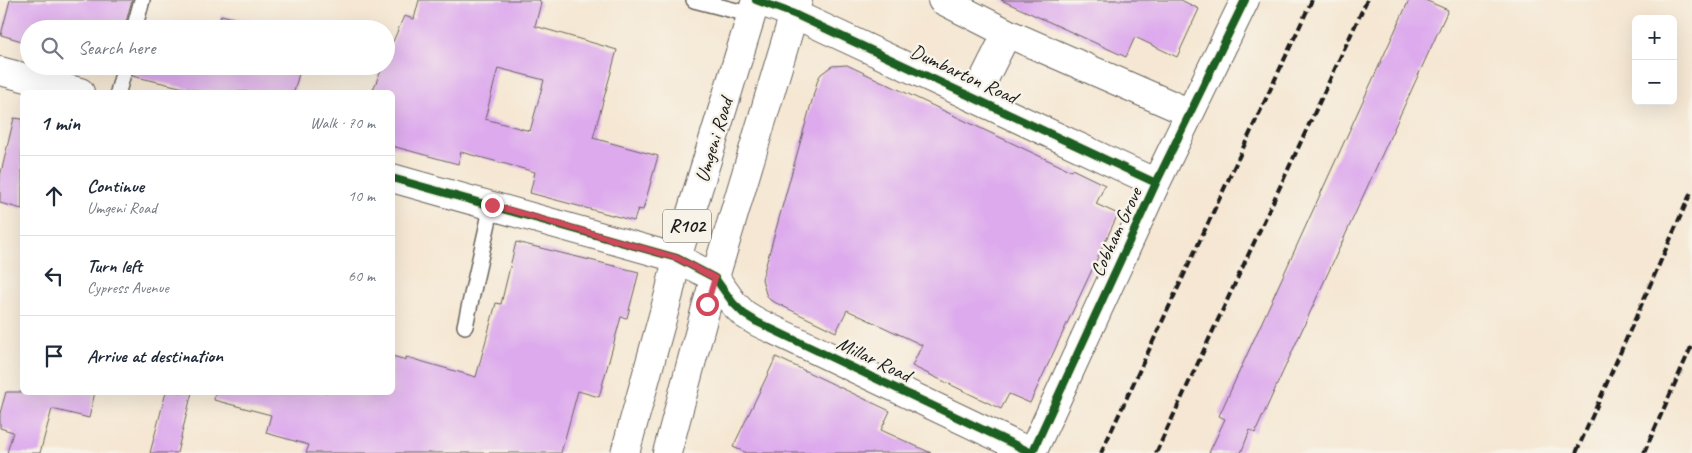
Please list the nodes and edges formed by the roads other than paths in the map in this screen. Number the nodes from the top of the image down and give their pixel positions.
1 (142, 0) edge
2 (694, 0) edge
3 (942, 0) edge
4 (1245, 0) edge
5 (755, 5) edge
6 (796, 7) edge
7 (136, 20) edge
8 (1007, 33) junction
9 (0, 71) edge
10 (123, 75) edge
11 (72, 90) edge
12 (119, 90) edge
13 (975, 97) junction
14 (1190, 113) junction
15 (395, 179) edge
16 (1156, 183) junction
17 (492, 205) junction
18 (677, 258) junction
19 (715, 278) junction
20 (465, 326) dead end
21 (625, 453) edge
22 (667, 453) edge
23 (1032, 453) edge

1 - 7 lane
2 - 5 lane
3 - 8 street
4 - 14 street, Cobham Grove
5 - 6 street, Dumbarton Road
5 - 18 street, Umgeni Road / R102
6 - 13 street, Dumbarton Road
6 - 19 street, Umgeni Road / R102
8 - 13 street, Dumbarton Road
8 - 14 street
9 - 11 street
10 - 12 lane
13 - 16 street, Dumbarton Road
14 - 16 street, Cobham Grove
15 - 17 street
16 - 23 street, Cobham Grove
17 - 18 street
17 - 20 lane
18 - 19 street
18 - 21 street, Umgeni Road / R102
19 - 22 street, Umgeni Road / R102
19 - 23 street, Millar Road

